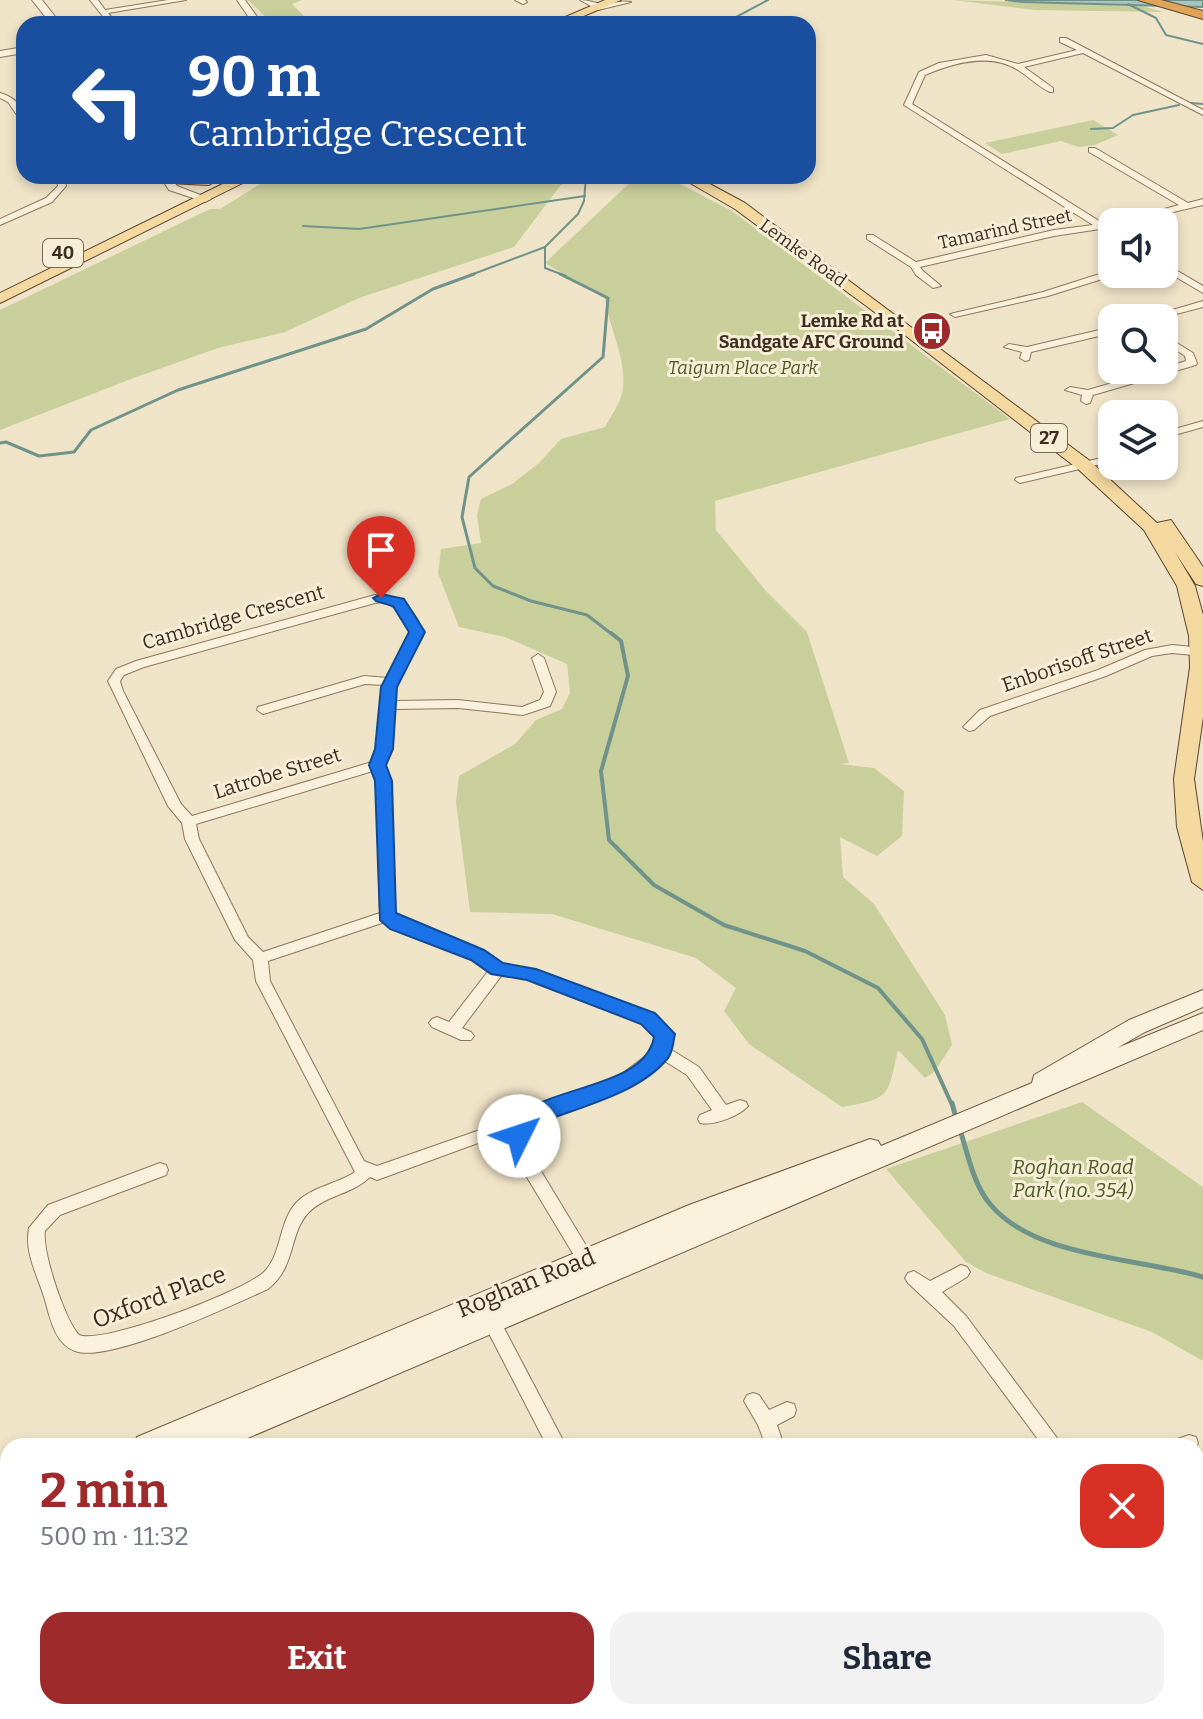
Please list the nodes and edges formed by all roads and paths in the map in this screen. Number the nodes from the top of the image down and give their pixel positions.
1 (37, 0) edge
2 (94, 0) edge
3 (182, 0) edge
4 (241, 0) edge
5 (585, 0) edge
6 (1145, 0) edge
7 (1175, 0) edge
8 (621, 1) edge
9 (596, 3) edge
10 (1199, 11) edge
11 (104, 12) junction
12 (50, 16) edge
13 (107, 16) edge
14 (254, 16) edge
15 (571, 16) edge
16 (588, 16) edge
17 (1063, 40) dead end
18 (1084, 51) junction
19 (1018, 66) junction
20 (1050, 90) dead end
21 (0, 95) edge
22 (16, 107) edge
23 (1203, 113) edge
24 (1092, 150) dead end
25 (62, 184) edge
26 (171, 184) edge
27 (700, 184) edge
28 (714, 184) edge
29 (204, 189) edge
30 (1203, 202) edge
31 (1187, 206) junction
32 (1178, 208) edge
33 (1098, 220) edge
34 (1, 221) edge
35 (1098, 226) edge
36 (870, 237) dead end
37 (915, 265) junction
38 (1178, 275) edge
39 (1098, 277) edge
40 (0, 283) edge
41 (936, 286) dead end
42 (1203, 290) edge
43 (0, 299) edge
44 (1203, 304) edge
45 (1178, 311) edge
46 (968, 323) dead end
47 (1098, 334) edge
48 (1009, 347) dead end
49 (1178, 348) edge
50 (1198, 365) edge
51 (1070, 390) dead end
52 (1203, 424) edge
53 (1178, 431) edge
54 (1090, 463) junction
55 (1020, 480) dead end
56 (1203, 580) edge
57 (1202, 651) edge
58 (538, 658) dead end
59 (391, 682) junction
60 (387, 705) junction
61 (263, 710) dead end
62 (969, 727) dead end
63 (378, 765) junction
64 (189, 822) junction
65 (1203, 882) edge
66 (387, 916) junction
67 (260, 958) junction
68 (498, 969) junction
69 (1203, 998) edge
70 (1203, 1021) edge
71 (452, 1029) dead end
72 (662, 1052) junction
73 (1011, 1100) junction
74 (740, 1106) dead end
75 (723, 1113) junction
76 (706, 1119) dead end
77 (519, 1136) junction
78 (160, 1170) dead end
79 (366, 1171) junction
80 (590, 1268) junction
81 (961, 1272) dead end
82 (914, 1278) dead end
83 (929, 1291) junction
84 (487, 1311) junction
85 (753, 1401) dead end
86 (787, 1410) dead end
87 (766, 1421) junction
88 (166, 1438) edge
89 (216, 1438) edge
90 (553, 1438) edge
91 (772, 1438) edge
92 (1048, 1438) edge

1 - 12 street
2 - 11 street
3 - 11 street
4 - 14 street
5 - 9 street
6 - 10 highway
7 - 10 highway
8 - 9 main road
8 - 16 main road
9 - 15 main road
11 - 13 street
17 - 18 street
18 - 19 street
18 - 23 street
19 - 20 street
19 - 33 street
21 - 22 street
24 - 31 street
25 - 34 street
26 - 29 street
27 - 54 main road, Lemke Road / 27
28 - 54 main road, Lemke Road / 27
29 - 40 main road, 40
29 - 43 main road, 40
30 - 31 street
31 - 32 street
35 - 37 street, Tamarind Street
36 - 37 street, Tamarind Street
37 - 41 street, Tamarind Street
38 - 42 street
39 - 46 street
44 - 45 street
47 - 48 street
49 - 50 street
50 - 51 street
52 - 53 street
54 - 55 street
54 - 56 main road, Lemke Road / 27
54 - 57 main road, Lemke Road / 27
57 - 62 street, Enborisoff Street
57 - 65 main road, Lemke Road / 27
58 - 60 street
59 - 60 street, Cambridge Crescent
59 - 61 street
59 - 64 street, Cambridge Crescent
60 - 63 street, Cambridge Crescent
63 - 64 street, Latrobe Street
63 - 66 street, Cambridge Crescent
64 - 67 street, Cambridge Crescent
66 - 67 street
66 - 68 street
67 - 79 street, Cambridge Crescent
68 - 71 street
68 - 72 street
69 - 73 main road, Roghan Road
70 - 73 main road, Roghan Road
72 - 75 street
72 - 77 street
73 - 80 main road, Roghan Road
74 - 75 street
75 - 76 street
77 - 79 street
77 - 80 street
78 - 79 street, Oxford Place
80 - 84 main road, Roghan Road
81 - 83 street
82 - 83 street
83 - 92 street
84 - 88 main road, Roghan Road
84 - 89 main road, Roghan Road
84 - 90 street
85 - 87 street
86 - 87 street
87 - 91 street

